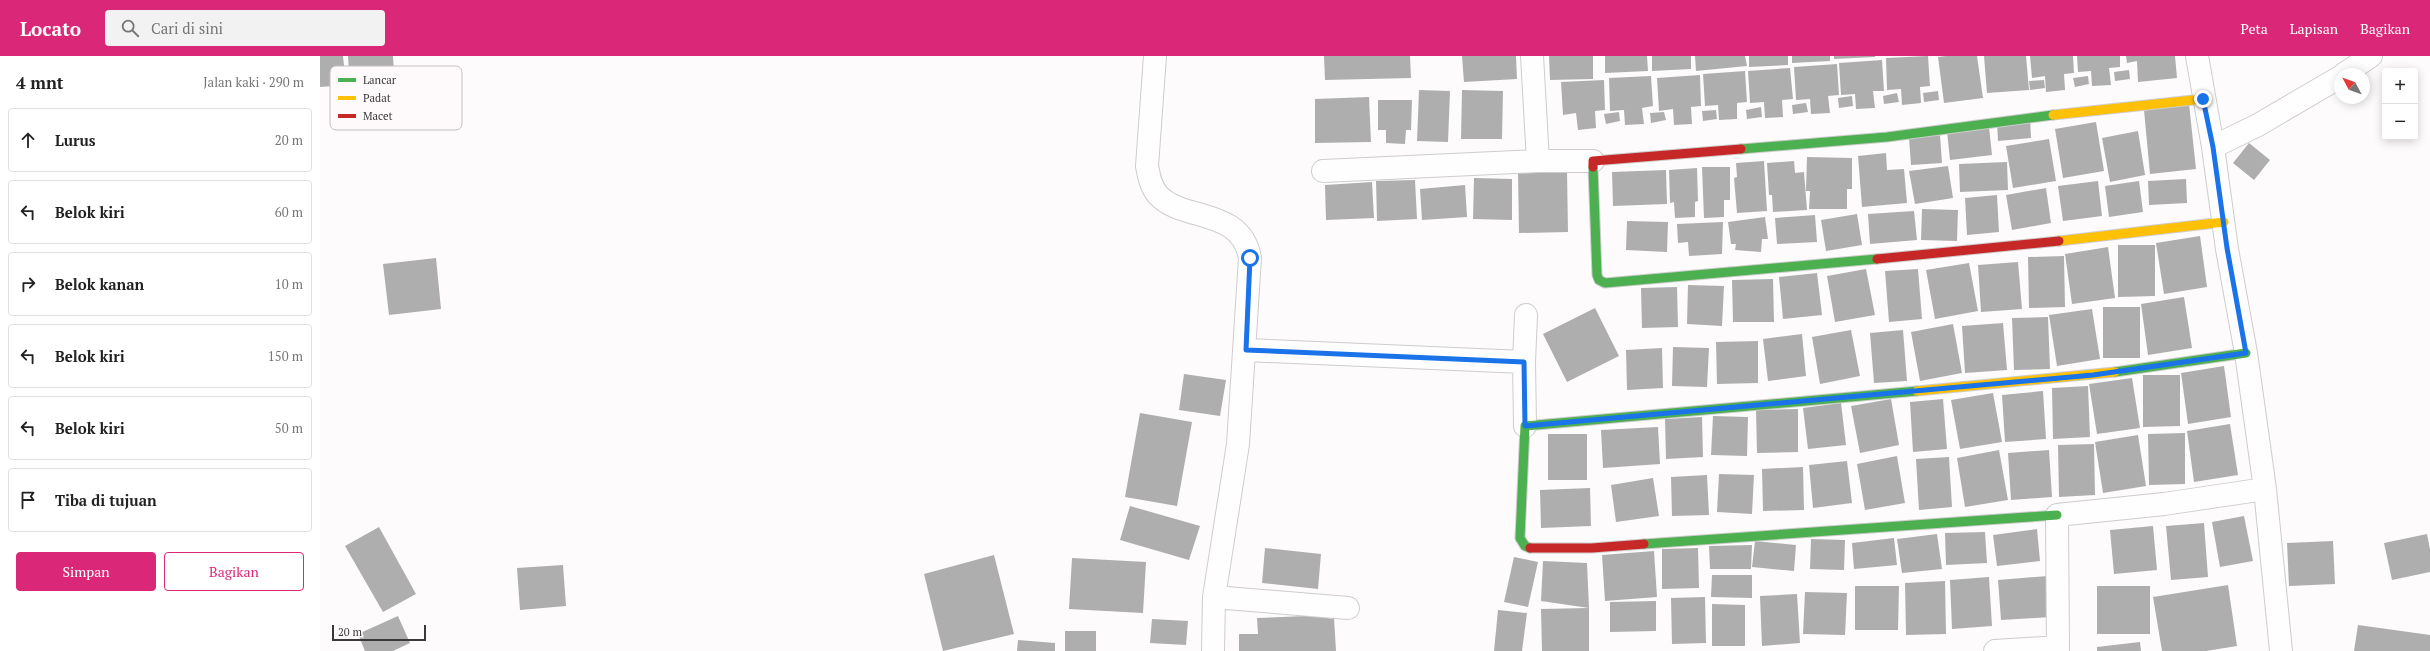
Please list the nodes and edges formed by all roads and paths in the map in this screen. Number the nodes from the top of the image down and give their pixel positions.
1 (1155, 56) edge
2 (1532, 56) edge
3 (2197, 56) edge
4 (2371, 56) edge
5 (2348, 68) edge
6 (2334, 76) edge
7 (2203, 99) junction
8 (2213, 147) junction
9 (1538, 161) junction
10 (1593, 161) junction
11 (1323, 171) dead end
12 (2224, 222) junction
13 (1526, 315) dead end
14 (1246, 350) junction
15 (2246, 353) junction
16 (1524, 362) junction
17 (1525, 426) junction
18 (2265, 489) junction
19 (2057, 515) junction
20 (1214, 597) junction
21 (1348, 608) dead end
22 (2058, 649) edge
23 (1213, 651) edge
24 (1995, 651) edge
25 (2281, 651) edge

1 - 14 street
2 - 9 street
3 - 7 street
4 - 5 street
6 - 8 street
7 - 8 street
7 - 10 street
8 - 12 street
9 - 10 street
9 - 11 street
10 - 12 street
12 - 15 street
13 - 16 street
14 - 16 street
14 - 20 street
15 - 17 street
15 - 18 street
16 - 17 street
17 - 19 street
18 - 19 street
18 - 25 street
19 - 22 street
20 - 21 street
20 - 23 street
22 - 24 street

